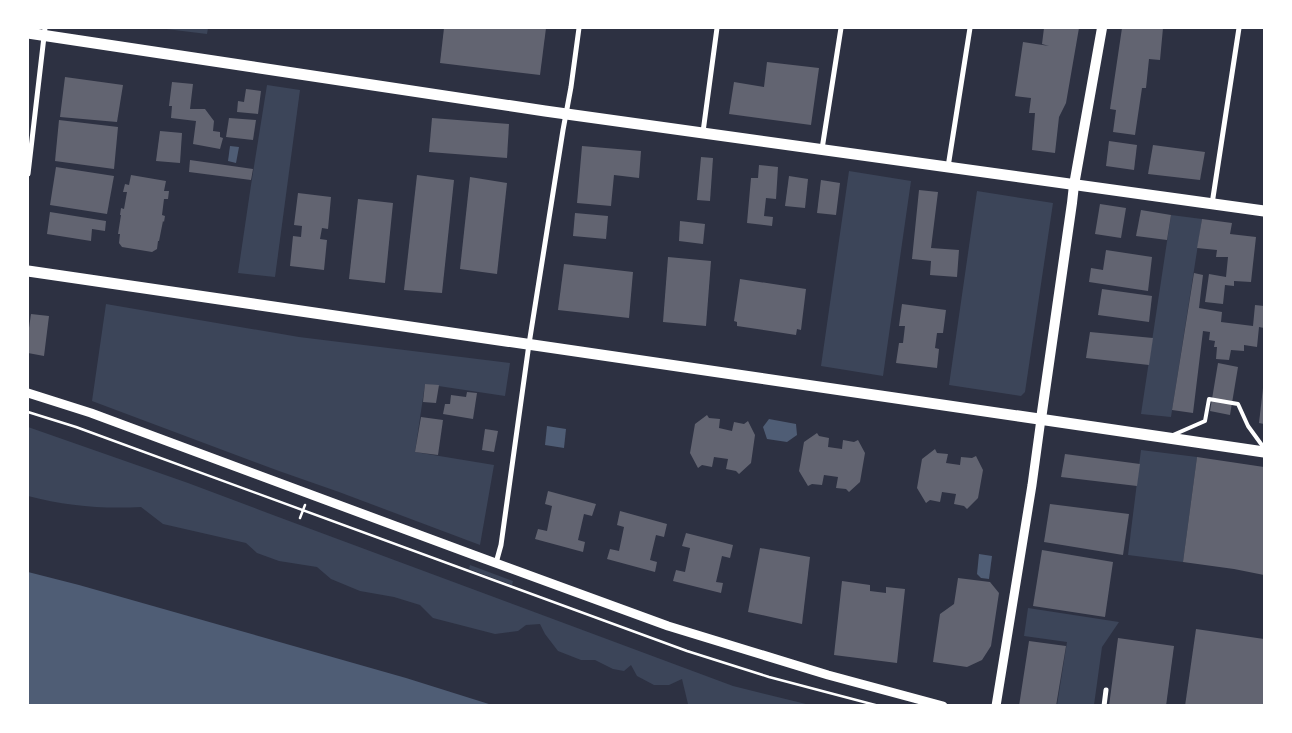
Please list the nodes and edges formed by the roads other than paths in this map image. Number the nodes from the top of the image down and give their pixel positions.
1 (579, 28) edge
2 (717, 28) edge
3 (841, 28) edge
4 (970, 28) edge
5 (1102, 28) edge
6 (1239, 28) edge
7 (44, 31) edge
8 (28, 33) edge
9 (566, 114) junction
10 (703, 132) junction
11 (822, 149) junction
12 (948, 167) junction
13 (28, 174) edge
14 (1074, 185) junction
15 (1212, 204) junction
16 (1264, 211) edge
17 (28, 271) edge
18 (529, 344) junction
19 (28, 393) edge
20 (1041, 419) junction
21 (1168, 437) junction
22 (1264, 450) edge
23 (496, 563) junction
24 (1106, 690) dead end
25 (943, 706) edge
26 (996, 706) edge
27 (1104, 706) edge

1 - 9 street
2 - 10 street
3 - 11 street
4 - 12 street
5 - 14 main road
6 - 15 street
7 - 8 main road
7 - 9 main road
7 - 13 street
9 - 10 main road
9 - 18 street
10 - 11 main road
11 - 12 main road
12 - 14 main road
14 - 15 main road
14 - 20 main road
15 - 16 main road
17 - 18 main road
18 - 20 main road
18 - 23 street
19 - 23 street
20 - 21 main road
20 - 26 street
21 - 22 main road
21 - 22 lane
23 - 25 street
24 - 27 street

